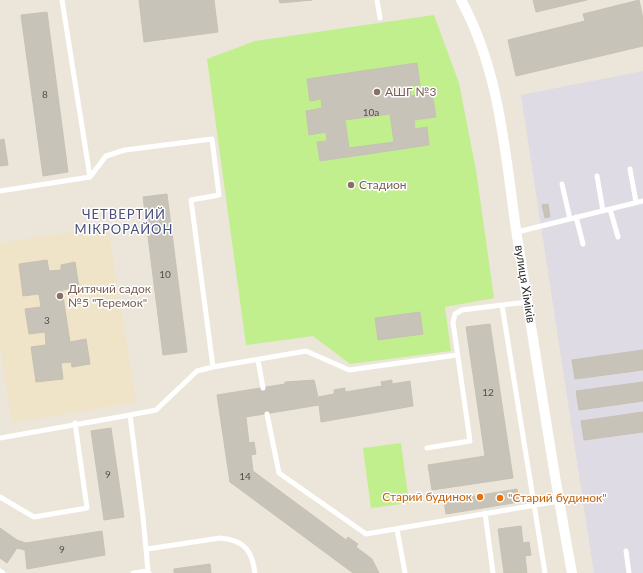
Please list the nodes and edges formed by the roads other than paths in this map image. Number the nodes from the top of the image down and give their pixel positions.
1 (62, 0) edge
2 (377, 0) edge
3 (461, 0) edge
4 (380, 18) dead end
5 (630, 169) dead end
6 (90, 176) junction
7 (597, 176) dead end
8 (562, 184) dead end
9 (0, 191) edge
10 (643, 201) edge
11 (636, 202) junction
12 (610, 209) junction
13 (603, 211) junction
14 (576, 217) junction
15 (570, 219) junction
16 (516, 232) junction
17 (618, 237) dead end
18 (583, 244) dead end
19 (527, 302) junction
20 (502, 305) junction
21 (457, 355) junction
22 (258, 360) junction
23 (213, 368) junction
24 (263, 388) dead end
25 (267, 414) dead end
26 (130, 415) junction
27 (75, 423) junction
28 (0, 438) edge
29 (427, 448) dead end
30 (0, 497) edge
31 (559, 501) junction
32 (534, 505) junction
33 (485, 513) junction
34 (397, 529) junction
35 (147, 549) junction
36 (626, 551) dead end
37 (0, 571) edge
38 (149, 572) edge
39 (3, 573) edge
40 (133, 573) edge
41 (255, 573) edge
42 (405, 573) edge
43 (493, 573) edge
44 (545, 573) edge
45 (572, 573) edge
46 (629, 573) edge

1 - 6 lane
2 - 4 lane
3 - 16 street, вулиця Хіміків
5 - 11 lane
6 - 9 lane
6 - 23 lane
7 - 13 lane
8 - 15 lane
10 - 11 lane
11 - 12 lane
12 - 13 lane
12 - 17 lane
13 - 14 lane
14 - 15 lane
14 - 18 lane
15 - 16 lane
16 - 19 street, вулиця Хіміків
19 - 20 lane
19 - 31 street, вулиця Хіміків
20 - 21 lane
20 - 32 lane
21 - 22 lane
21 - 29 lane
22 - 23 lane
22 - 24 lane
23 - 26 lane
25 - 34 lane
26 - 27 lane
26 - 35 lane
27 - 28 lane
27 - 30 lane
31 - 32 lane
31 - 45 street, вулиця Хіміків
32 - 33 lane
32 - 44 lane
33 - 34 lane
33 - 43 lane
34 - 42 lane
35 - 38 lane
35 - 41 lane
36 - 46 lane
37 - 39 lane
38 - 40 lane

